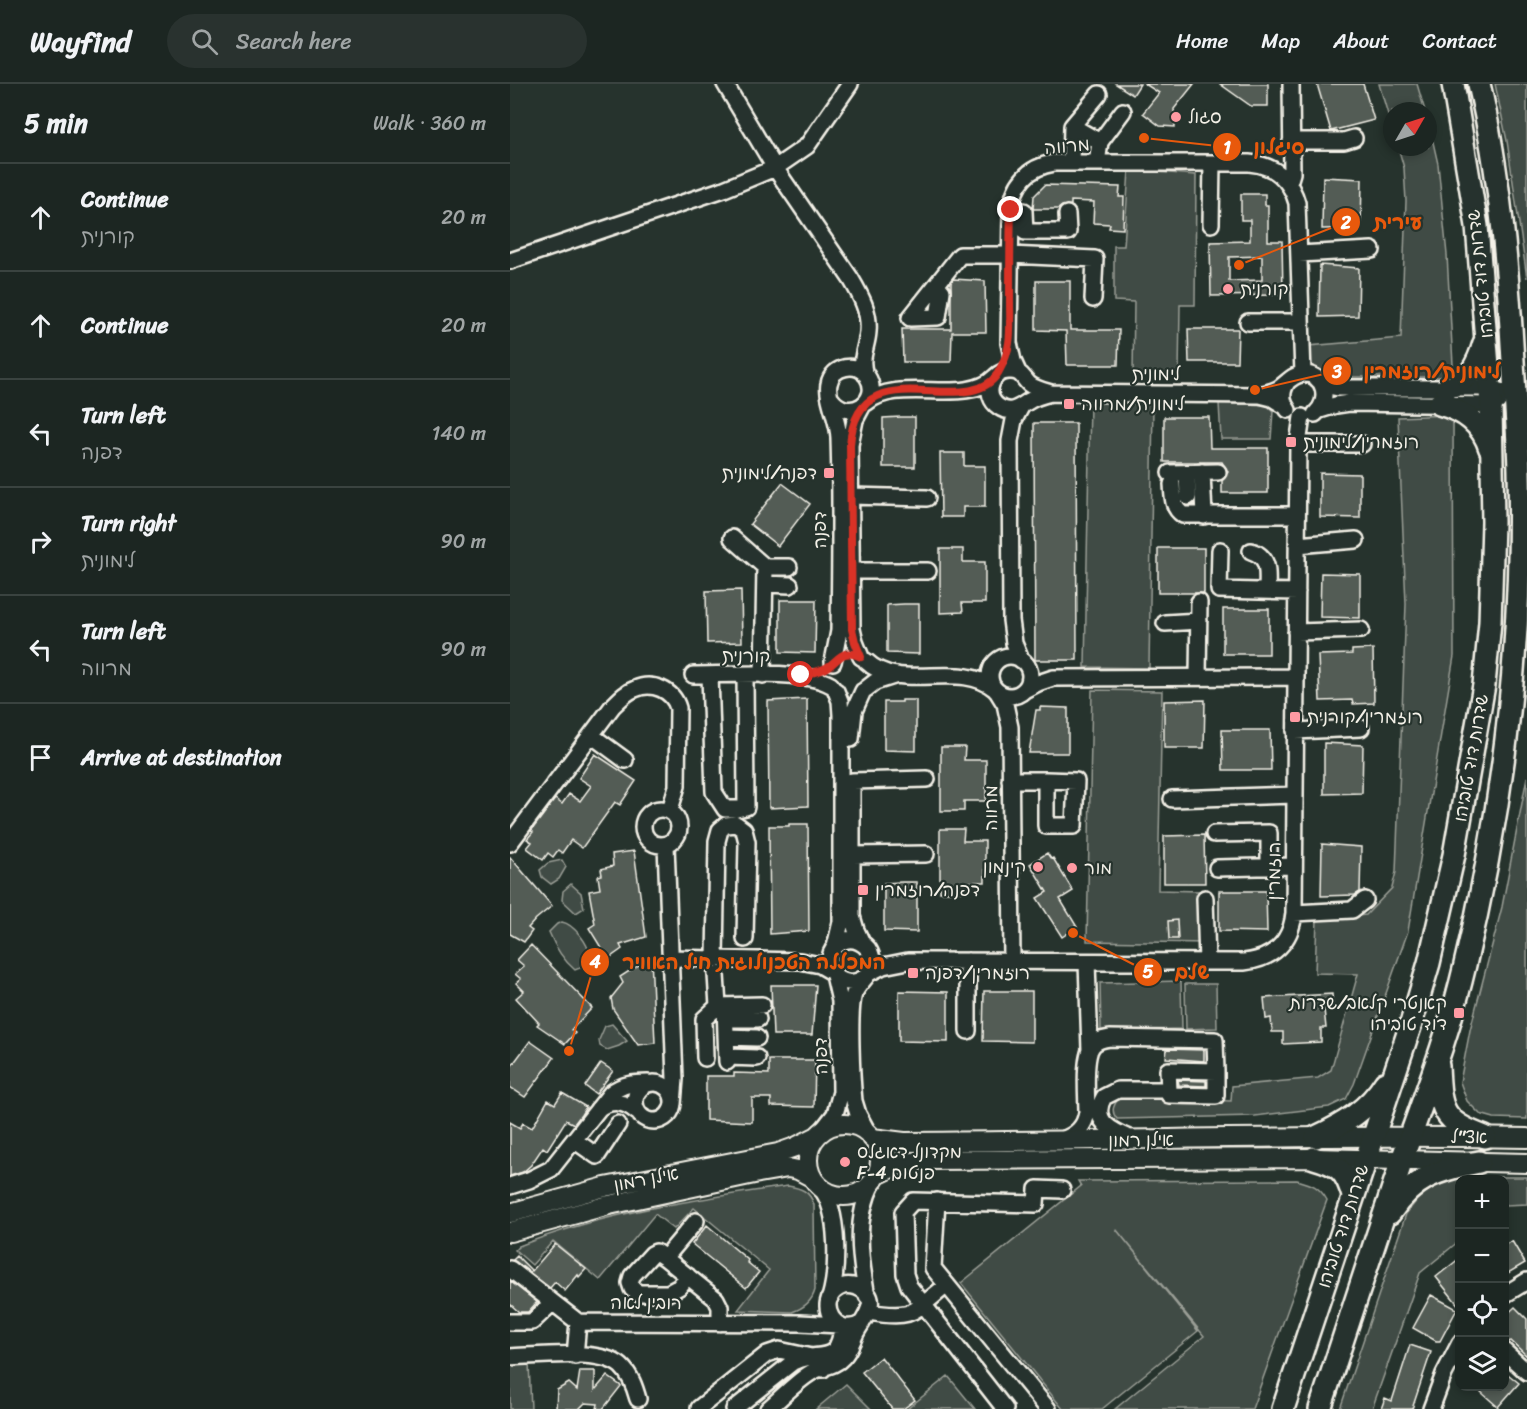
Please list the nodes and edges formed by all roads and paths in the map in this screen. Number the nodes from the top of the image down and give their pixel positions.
1 (725, 84) edge
2 (850, 84) edge
3 (1291, 84) edge
4 (1453, 84) edge
5 (1479, 84) edge
6 (1099, 94) dead end
7 (1123, 111) dead end
8 (1072, 126) junction
9 (1354, 138) dead end
10 (1291, 141) junction
11 (1100, 142) junction
12 (1071, 163) junction
13 (1097, 163) junction
14 (1212, 163) junction
15 (775, 168) junction
16 (1285, 179) junction
17 (1011, 210) junction
18 (1067, 214) dead end
19 (1211, 224) dead end
20 (1372, 250) dead end
21 (1299, 254) junction
22 (1010, 255) junction
23 (510, 261) edge
24 (936, 285) dead end
25 (1093, 299) dead end
26 (1248, 322) dead end
27 (1300, 322) junction
28 (1486, 333) junction
29 (1009, 343) junction
30 (864, 350) junction
31 (842, 368) junction
32 (1303, 374) junction
33 (867, 376) junction
34 (996, 376) junction
35 (1022, 376) junction
36 (1318, 380) junction
37 (1288, 381) junction
38 (964, 390) junction
39 (893, 392) junction
40 (1051, 393) junction
41 (1260, 395) junction
42 (1443, 396) junction
43 (1515, 396) junction
44 (1490, 397) junction
45 (831, 399) junction
46 (864, 404) junction
47 (995, 404) junction
48 (1023, 405) junction
49 (1285, 406) junction
50 (1320, 410) junction
51 (1302, 417) junction
52 (1010, 441) junction
53 (1298, 444) junction
54 (1362, 444) dead end
55 (1492, 459) junction
56 (1218, 472) dead end
57 (1194, 473) junction
58 (851, 496) junction
59 (1188, 497) dead end
60 (927, 498) dead end
61 (1298, 515) junction
62 (1204, 516) junction
63 (732, 538) dead end
64 (1356, 540) dead end
65 (1297, 545) junction
66 (1220, 550) dead end
67 (1251, 551) dead end
68 (765, 567) junction
69 (789, 567) dead end
70 (851, 571) junction
71 (928, 571) dead end
72 (765, 584) junction
73 (790, 585) dead end
74 (1267, 591) junction
75 (1297, 592) junction
76 (1199, 602) dead end
77 (1011, 620) junction
78 (1199, 621) junction
79 (1165, 623) dead end
80 (1362, 630) dead end
81 (1296, 633) junction
82 (864, 659) junction
83 (1024, 662) junction
84 (832, 663) junction
85 (994, 664) junction
86 (693, 675) dead end
87 (710, 675) junction
88 (745, 675) junction
89 (763, 675) junction
90 (897, 675) junction
91 (798, 676) junction
92 (965, 677) junction
93 (1296, 677) junction
94 (1053, 678) junction
95 (1198, 678) junction
96 (833, 688) junction
97 (865, 690) junction
98 (996, 690) junction
99 (1022, 692) junction
100 (1010, 728) junction
101 (1361, 728) dead end
102 (1295, 731) junction
103 (591, 735) junction
104 (625, 760) dead end
105 (927, 779) dead end
106 (1010, 780) junction
107 (1046, 780) dead end
108 (852, 781) junction
109 (1295, 795) junction
110 (1172, 798) dead end
111 (670, 810) junction
112 (1214, 834) dead end
113 (510, 843) edge
114 (666, 845) junction
115 (926, 854) dead end
116 (852, 855) junction
117 (1294, 866) junction
118 (1269, 867) junction
119 (1217, 868) dead end
120 (1205, 898) dead end
121 (1365, 900) dead end
122 (1293, 914) junction
123 (745, 939) dead end
124 (866, 946) junction
125 (834, 948) junction
126 (670, 958) junction
127 (715, 959) junction
128 (800, 961) junction
129 (908, 961) junction
130 (968, 961) junction
131 (1012, 961) junction
132 (1087, 962) junction
133 (1207, 962) junction
134 (833, 974) junction
135 (867, 976) junction
136 (723, 1010) junction
137 (760, 1012) dead end
138 (968, 1031) dead end
139 (726, 1037) junction
140 (757, 1038) dead end
141 (1090, 1050) junction
142 (1438, 1056) junction
143 (705, 1058) dead end
144 (757, 1058) dead end
145 (675, 1061) junction
146 (1398, 1062) junction
147 (1216, 1071) junction
148 (652, 1083) junction
149 (1168, 1090) junction
150 (673, 1104) junction
151 (598, 1109) junction
152 (636, 1112) junction
153 (618, 1124) dead end
154 (819, 1134) junction
155 (870, 1136) junction
156 (1411, 1136) junction
157 (1316, 1137) junction
158 (1372, 1137) junction
159 (1485, 1137) junction
160 (1527, 1138) edge
161 (574, 1140) junction
162 (1136, 1141) junction
163 (1059, 1142) junction
164 (1314, 1158) junction
165 (1365, 1158) junction
166 (1402, 1160) junction
167 (1479, 1162) junction
168 (1527, 1163) edge
169 (875, 1179) junction
170 (817, 1183) junction
171 (510, 1185) edge
172 (1062, 1190) dead end
173 (1353, 1196) junction
174 (937, 1201) junction
175 (510, 1213) edge
176 (696, 1221) dead end
177 (1380, 1228) junction
178 (510, 1232) edge
179 (665, 1258) junction
180 (510, 1269) edge
181 (688, 1276) junction
182 (1527, 1281) edge
183 (947, 1284) junction
184 (1509, 1292) edge
185 (829, 1299) junction
186 (552, 1303) junction
187 (923, 1304) junction
188 (866, 1310) junction
189 (510, 1322) edge
190 (578, 1322) junction
191 (720, 1323) junction
192 (800, 1323) junction
193 (841, 1326) junction
194 (1455, 1352) edge
195 (574, 1356) junction
196 (1509, 1356) edge
197 (510, 1358) edge
198 (820, 1363) junction
199 (1527, 1372) edge
200 (638, 1399) dead end
201 (700, 1409) edge
202 (734, 1409) edge
203 (768, 1409) edge
204 (1005, 1409) edge
205 (1047, 1409) edge
206 (1283, 1409) edge
207 (1320, 1409) edge
208 (1431, 1409) edge

1 - 15 street
2 - 15 street
3 - 10 street
4 - 28 highway, שדרות דוד טוביהו
5 - 43 highway, שדרות דוד טוביהו
6 - 8 street
7 - 11 street
8 - 11 street
8 - 12 street
9 - 10 street
10 - 16 street
11 - 13 street
12 - 13 street, מרווה
12 - 17 street, מרווה
13 - 14 street, מרווה
14 - 16 street, מרווה
14 - 19 street
15 - 23 street
15 - 30 street
16 - 21 street
17 - 18 street
17 - 22 street, מרווה
20 - 21 street
21 - 27 street
22 - 24 street
22 - 25 street
22 - 29 street, מרווה
26 - 27 street
27 - 32 street
28 - 42 highway
28 - 44 highway, שדרות דוד טוביהו
29 - 34 street, מרווה
29 - 35 street, מרווה
30 - 31 street
30 - 33 street
31 - 33 street
31 - 45 street
32 - 36 street
32 - 37 street
33 - 39 street
33 - 46 street
34 - 35 street
34 - 38 street
34 - 47 street
35 - 40 street, לימונית
35 - 48 street
36 - 42 street
36 - 50 street
37 - 41 street, לימונית
37 - 49 street
38 - 39 street
38 - 47 street
39 - 46 street
40 - 41 street, לימונית
40 - 48 street, לימונית
41 - 49 street, לימונית
42 - 44 street
42 - 50 street
42 - 55 highway
43 - 44 street
43 - 142 highway, שדרות דוד טוביהו
44 - 55 highway, שדרות דוד טוביהו
45 - 46 street
45 - 84 street, דפנה
46 - 58 street, דפנה
47 - 48 street
47 - 52 street
48 - 52 street
49 - 51 street
50 - 51 street
51 - 53 street, רוזמרין
52 - 77 street
53 - 54 street
53 - 61 street, רוזמרין
55 - 146 highway, שדרות דוד טוביהו
56 - 57 street
57 - 59 street
57 - 62 street
57 - 62 street
58 - 60 street
58 - 70 street, דפנה
61 - 62 street
61 - 65 street, רוזמרין
63 - 68 street
64 - 65 street
65 - 75 street, רוזמרין
66 - 74 street
67 - 74 street
68 - 69 street
68 - 72 street
70 - 71 street
70 - 82 street, דפנה
72 - 73 street
72 - 89 street
74 - 75 street
75 - 81 street, רוזמרין
76 - 78 street
77 - 83 street
77 - 85 street
78 - 79 street
78 - 95 street
80 - 81 street
81 - 93 street, רוזמרין
82 - 84 street
82 - 90 street
82 - 97 street
83 - 85 street
83 - 94 street
83 - 99 street
84 - 91 street, קורנית
84 - 96 street
85 - 92 street
85 - 98 street
86 - 87 street, קורנית
87 - 88 street, קורנית
87 - 88 street
88 - 89 street, קורנית
89 - 91 street, קורנית
90 - 92 street
90 - 97 street
91 - 96 street, קורנית
92 - 98 street
93 - 95 street
93 - 102 street, רוזמרין
94 - 95 street
94 - 99 street
96 - 97 street
96 - 125 street
97 - 108 street
98 - 99 street
98 - 100 street, מרווה
99 - 100 street, מרווה
100 - 106 street, מרווה
101 - 102 street
102 - 109 street, רוזמרין
103 - 104 street
103 - 111 street
103 - 113 street
105 - 108 street
106 - 107 street
106 - 131 street, מרווה
108 - 116 street
109 - 110 street
109 - 117 street, רוזמרין
111 - 114 street
111 - 114 street
112 - 118 street
114 - 126 street
115 - 116 street
116 - 124 street
117 - 118 street
117 - 122 street, רוזמרין
118 - 119 street
120 - 133 street
121 - 122 street
122 - 133 street, רוזמרין
123 - 127 street
124 - 125 street
124 - 129 street, רוזמרין
124 - 135 street
125 - 128 street
125 - 134 street
126 - 127 street
126 - 145 street
127 - 128 street
127 - 136 street
128 - 134 street
129 - 130 street, רוזמרין
129 - 135 street, רוזמרין
130 - 131 street, רוזמרין
130 - 138 street
131 - 132 street, רוזמרין
132 - 133 street, רוזמרין
132 - 141 street
134 - 135 street
134 - 154 street, דפנה
135 - 155 street, דפנה
136 - 137 street
136 - 139 street
136 - 143 street
139 - 140 street
139 - 144 street
141 - 147 street
141 - 163 street
142 - 156 highway, שדרות דוד טוביהו
142 - 159 highway
145 - 148 street
145 - 150 street
146 - 157 highway
146 - 158 highway, שדרות דוד טוביהו
147 - 149 street
147 - 149 street
148 - 150 street
148 - 151 street
148 - 152 street
149 - 162 street
150 - 152 street
151 - 152 street
151 - 161 street
153 - 161 street
154 - 155 main road
154 - 170 main road
154 - 175 main road, אילן רמון
155 - 163 main road, אילן רמון
155 - 169 main road
156 - 158 main road, אילן רמון
156 - 159 main road, אצ"ל
156 - 166 highway, שדרות דוד טוביהו
157 - 158 main road, אילן רמון
157 - 162 main road, אילן רמון
158 - 165 highway, שדרות דוד טוביהו
159 - 160 main road, אצ"ל
161 - 171 street
162 - 163 main road, אילן רמון
164 - 165 main road, אילן רמון
164 - 169 main road, אילן רמון
164 - 173 highway
165 - 166 main road, אילן רמון
165 - 173 highway, שדרות דוד טוביהו
166 - 167 main road, אצ"ל
166 - 177 highway, שדרות דוד טוביהו
167 - 168 main road, אצ"ל
167 - 177 highway
169 - 170 main road
169 - 188 street
170 - 178 main road, אילן רמון
170 - 185 street
172 - 174 street
173 - 206 highway, שדרות דוד טוביהו
174 - 183 street
174 - 187 street
176 - 179 street
177 - 207 highway, שדרות דוד טוביהו
179 - 181 street
179 - 181 street
180 - 186 street
181 - 191 street
182 - 184 street
183 - 187 street
183 - 205 street
185 - 188 street
185 - 192 street
185 - 193 street
186 - 189 street
186 - 190 street
187 - 188 street
187 - 204 street
188 - 193 street
188 - 198 street
190 - 191 street, רובין לאה
190 - 195 street
191 - 192 street, רובין לאה
192 - 193 street, רובין לאה
193 - 198 street
194 - 208 street
195 - 197 street
195 - 200 street
196 - 199 street
198 - 201 street
198 - 202 street
198 - 203 street

